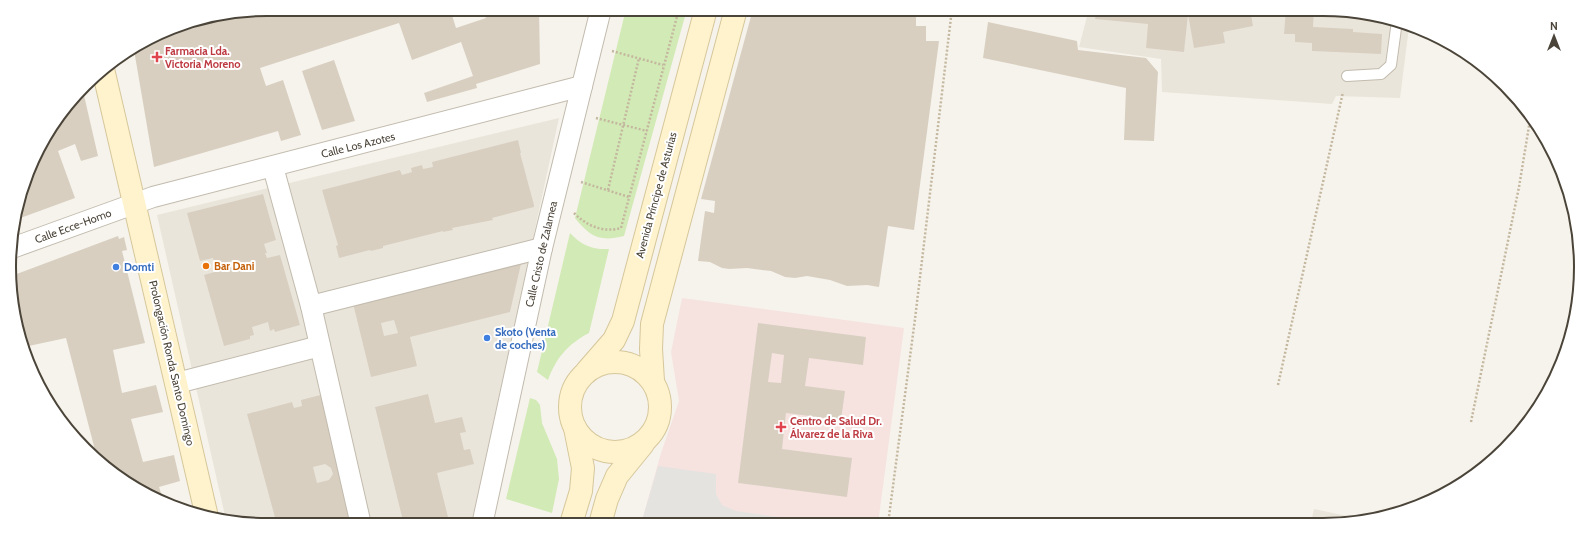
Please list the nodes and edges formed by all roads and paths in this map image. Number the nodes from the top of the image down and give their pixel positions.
1 (599, 16) edge
2 (676, 16) edge
3 (704, 16) edge
4 (734, 16) edge
5 (951, 16) edge
6 (1396, 27) edge
7 (611, 51) dead end
8 (639, 58) junction
9 (663, 65) junction
10 (105, 76) edge
11 (1347, 76) joint
12 (582, 86) junction
13 (596, 117) dead end
14 (1529, 124) edge
15 (622, 125) junction
16 (647, 131) junction
17 (273, 167) junction
18 (579, 181) dead end
19 (608, 190) junction
20 (629, 196) junction
21 (134, 203) junction
22 (571, 210) dead end
23 (17, 246) edge
24 (542, 248) junction
25 (311, 306) junction
26 (320, 346) junction
27 (587, 371) junction
28 (653, 381) junction
29 (177, 383) junction
30 (1278, 385) dead end
31 (1471, 422) dead end
32 (575, 428) junction
33 (646, 440) junction
34 (205, 510) edge
35 (359, 518) edge
36 (484, 518) edge
37 (573, 518) edge
38 (602, 518) edge
39 (889, 518) edge

1 - 12 street, Calle Cristo de Zalamea
2 - 9 path
3 - 27 street, Avenida Príncipe de Asturias
4 - 28 street
5 - 39 path
6 - 11 lane
7 - 8 path
8 - 9 path
8 - 15 path
9 - 16 path
10 - 21 street, Prolongación Ronda Santo Domingo
11 - 30 path
12 - 17 street, Calle Los Azotes
12 - 24 street, Calle Cristo de Zalamea
13 - 15 path
14 - 31 path
15 - 16 path
15 - 19 path
16 - 20 path
17 - 21 street, Calle Los Azotes
17 - 25 street
18 - 19 path
19 - 20 path
20 - 22 path
21 - 23 street, Calle Ecce-Homo
21 - 29 street, Prolongación Ronda Santo Domingo
24 - 25 street
24 - 36 street, Calle Cristo de Zalamea
25 - 26 street
26 - 29 street
26 - 35 street
27 - 28 street
27 - 32 street
28 - 33 street
29 - 34 street, Prolongación Ronda Santo Domingo
32 - 33 street
32 - 37 street
33 - 38 street

